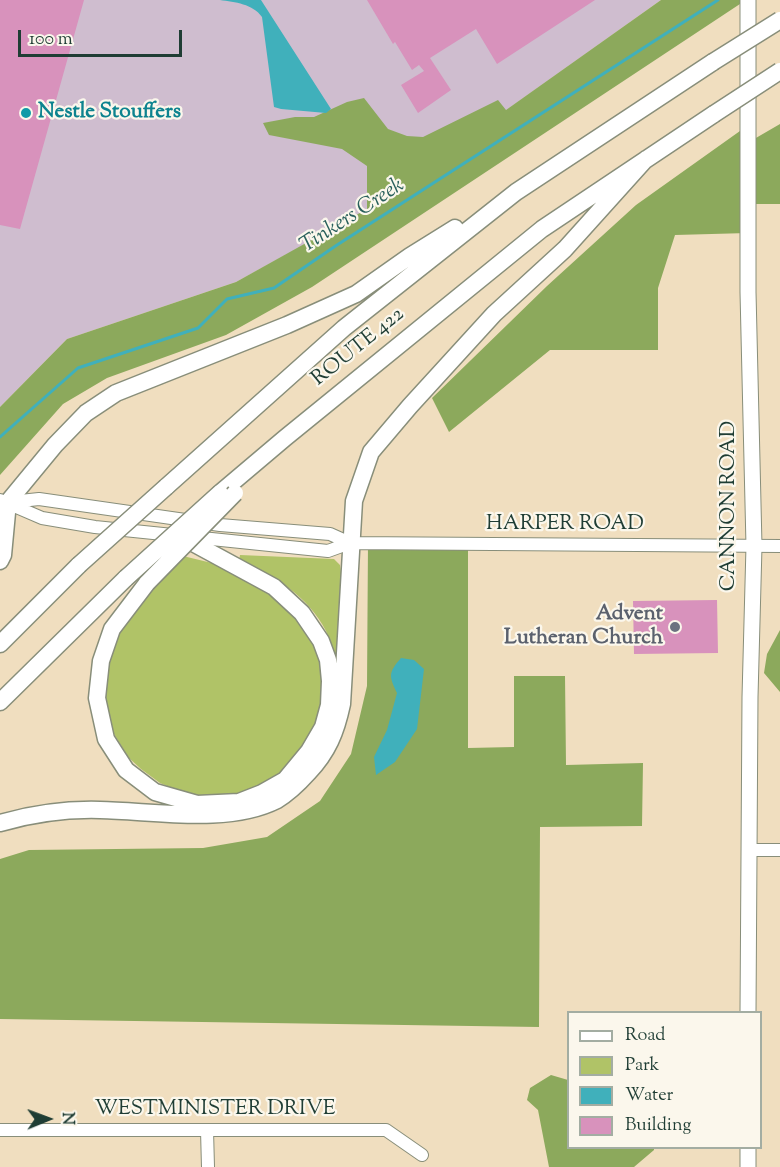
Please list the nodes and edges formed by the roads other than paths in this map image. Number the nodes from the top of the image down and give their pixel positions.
1 (748, 0) edge
2 (780, 20) edge
3 (780, 71) edge
4 (646, 159) junction
5 (516, 192) junction
6 (228, 493) junction
7 (4, 501) edge
8 (180, 536) junction
9 (350, 543) junction
10 (754, 546) junction
11 (780, 546) edge
12 (0, 561) edge
13 (0, 644) edge
14 (0, 702) edge
15 (0, 824) edge
16 (748, 850) junction
17 (780, 850) edge
18 (748, 1011) edge
19 (0, 1130) edge
20 (207, 1130) junction
21 (748, 1149) edge
22 (422, 1155) dead end
23 (208, 1167) edge
24 (748, 1167) edge

1 - 10 main road, CANNON ROAD
2 - 5 highway, ROUTE 422, bridge
3 - 4 highway, ROUTE 422, bridge
4 - 6 highway, ROUTE 422
4 - 9 highway
5 - 7 highway
5 - 13 highway, ROUTE 422, bridge
6 - 8 highway, bridge
6 - 14 highway, bridge
7 - 8 street, HARPER ROAD
7 - 9 street, HARPER ROAD
7 - 12 highway
8 - 9 street, HARPER ROAD
9 - 10 street, HARPER ROAD
9 - 15 highway
10 - 11 street, HARPER ROAD
10 - 16 main road, CANNON ROAD
16 - 17 street
16 - 18 main road, CANNON ROAD
19 - 20 street, WESTMINISTER DRIVE
20 - 22 street, WESTMINISTER DRIVE
20 - 23 street
21 - 24 main road

